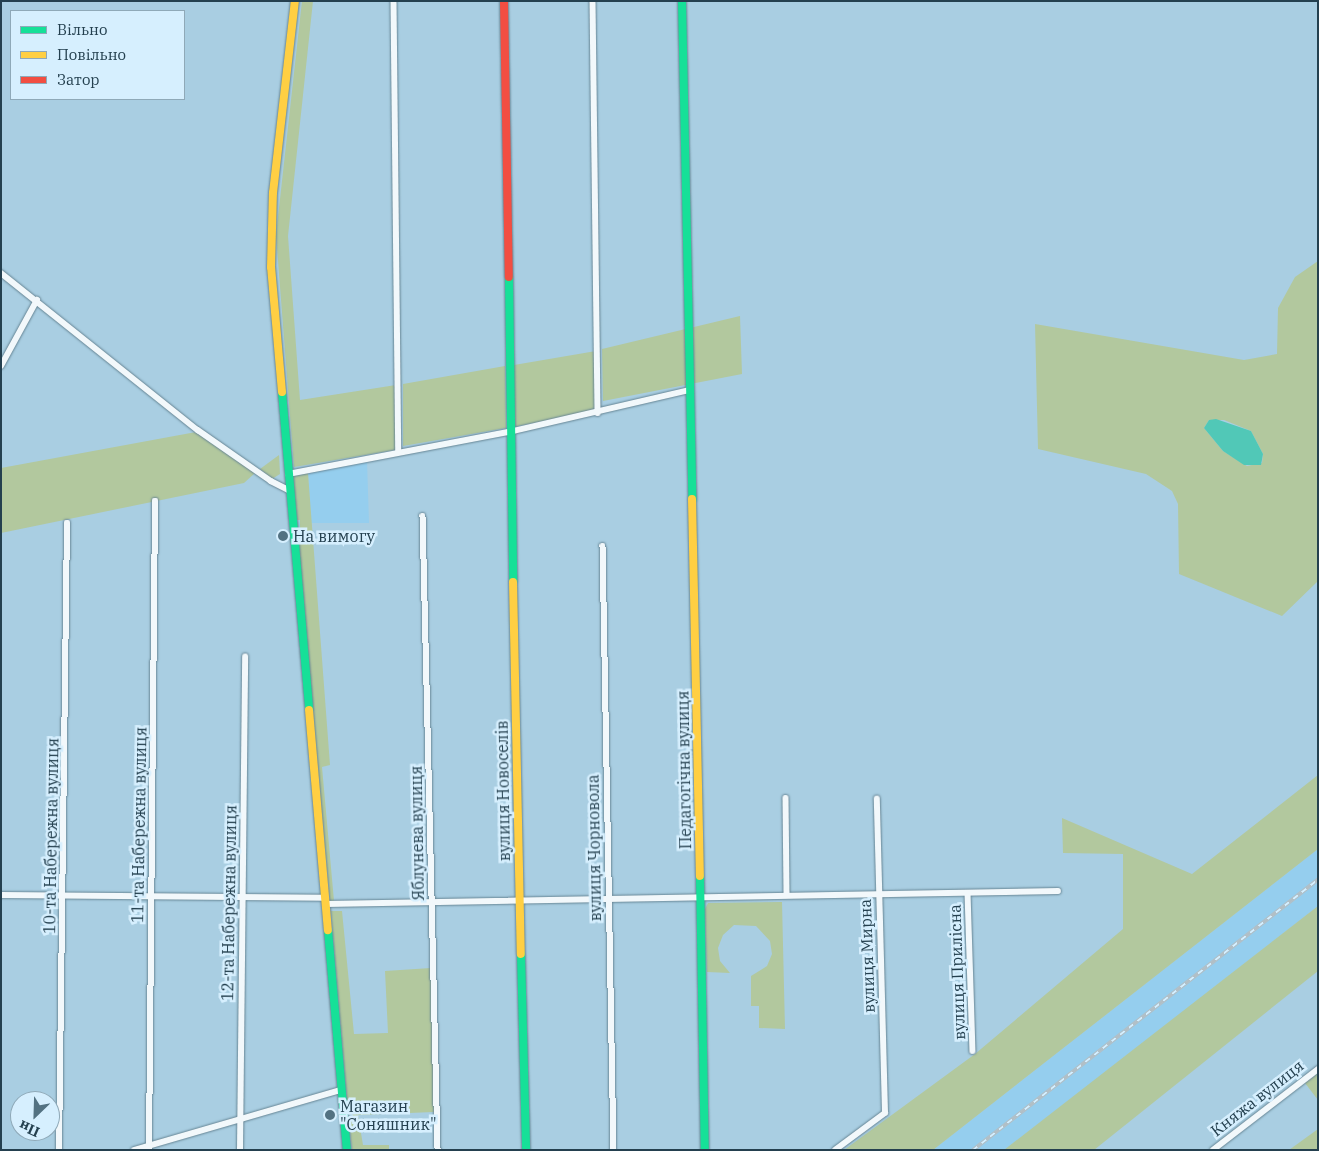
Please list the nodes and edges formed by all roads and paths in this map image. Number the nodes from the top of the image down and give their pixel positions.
1 (296, 1) edge
2 (394, 1) edge
3 (504, 1) edge
4 (593, 1) edge
5 (682, 1) edge
6 (1, 273) edge
7 (38, 300) junction
8 (1, 366) edge
9 (689, 390) junction
10 (598, 413) junction
11 (510, 432) junction
12 (399, 452) junction
13 (288, 474) junction
14 (289, 490) junction
15 (155, 501) dead end
16 (423, 516) dead end
17 (67, 522) dead end
18 (603, 546) dead end
19 (245, 657) dead end
20 (786, 798) dead end
21 (877, 799) dead end
22 (1058, 891) dead end
23 (968, 893) junction
24 (879, 894) junction
25 (1, 895) edge
26 (64, 895) junction
27 (787, 895) junction
28 (152, 896) junction
29 (700, 896) junction
30 (243, 898) junction
31 (609, 898) junction
32 (325, 901) junction
33 (520, 901) junction
34 (432, 903) junction
35 (974, 1051) dead end
36 (1318, 1069) edge
37 (341, 1090) junction
38 (240, 1120) junction
39 (149, 1147) edge
40 (59, 1150) edge
41 (134, 1150) edge
42 (240, 1150) edge
43 (347, 1150) edge
44 (438, 1150) edge
45 (526, 1150) edge
46 (614, 1150) edge
47 (705, 1150) edge
48 (835, 1150) edge
49 (1212, 1150) edge

1 - 13 street
2 - 12 street
3 - 11 street, вулиця Новоселів
4 - 10 street
5 - 9 street, Педагогічна вулиця
6 - 7 street
7 - 8 street
7 - 14 street
9 - 10 street
9 - 29 street, Педагогічна вулиця
10 - 11 street
11 - 12 street
11 - 33 street, вулиця Новоселів
12 - 13 street
13 - 14 street
14 - 32 street
15 - 28 street, 11-та Набережна вулиця
16 - 34 street, Яблунева вулиця
17 - 26 street, 10-та Набережна вулиця
18 - 31 street, вулиця Чорновола
19 - 30 street, 12-та Набережна вулиця
20 - 27 street
21 - 24 street, вулиця Мирна
22 - 23 street
23 - 24 street
23 - 35 street, вулиця Прилісна
24 - 27 street
24 - 48 street, вулиця Мирна
25 - 26 street
26 - 28 street
26 - 40 street, 10-та Набережна вулиця
27 - 29 street
28 - 30 street
28 - 39 street, 11-та Набережна вулиця
29 - 31 street
29 - 47 street, Педагогічна вулиця
30 - 32 street
30 - 38 street, 12-та Набережна вулиця
31 - 33 street
31 - 46 street, вулиця Чорновола
32 - 34 street
32 - 37 street
33 - 34 street
33 - 45 street, вулиця Новоселів
34 - 44 street, Яблунева вулиця
36 - 49 street, Княжа вулиця
37 - 38 street
37 - 43 street
38 - 39 street
38 - 42 street, 12-та Набережна вулиця
39 - 41 street

